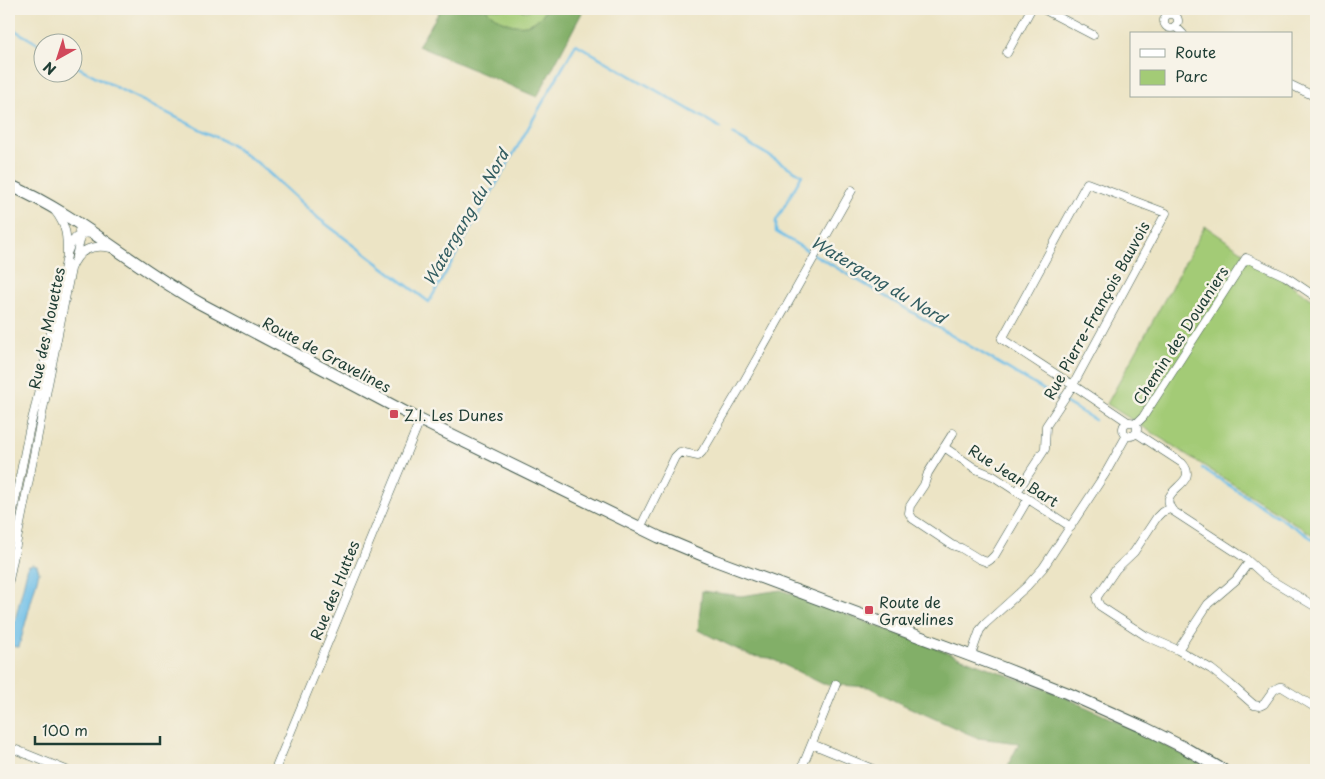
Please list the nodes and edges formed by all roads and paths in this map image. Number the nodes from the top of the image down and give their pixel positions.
1 (1031, 9) edge
2 (1043, 9) edge
3 (1172, 11) edge
4 (1182, 32) edge
5 (1093, 35) dead end
6 (1007, 53) dead end
7 (1292, 85) edge
8 (1316, 97) edge
9 (9, 185) edge
10 (852, 190) dead end
11 (52, 207) junction
12 (74, 221) junction
13 (80, 234) junction
14 (96, 235) junction
15 (116, 249) junction
16 (67, 256) junction
17 (76, 258) junction
18 (1316, 297) edge
19 (1073, 386) junction
20 (420, 420) junction
21 (1132, 423) junction
22 (953, 433) dead end
23 (1136, 433) junction
24 (1126, 436) junction
25 (944, 447) junction
26 (1017, 492) junction
27 (12, 495) edge
28 (25, 498) junction
29 (1028, 499) junction
30 (1170, 509) junction
31 (1071, 527) junction
32 (640, 528) junction
33 (9, 531) edge
34 (1249, 562) junction
35 (9, 580) edge
36 (1316, 607) edge
37 (1178, 650) junction
38 (971, 656) junction
39 (836, 684) dead end
40 (1316, 708) edge
41 (812, 744) junction
42 (9, 747) edge
43 (66, 770) edge
44 (275, 770) edge
45 (801, 770) edge
46 (875, 770) edge
47 (1223, 770) edge

1 - 6 street
2 - 5 street
3 - 4 street
7 - 8 street
9 - 11 main road, Route de Gravelines
10 - 32 street
11 - 12 main road, Route de Gravelines
11 - 16 street, Rue des Mouettes
12 - 13 street
12 - 14 main road, Route de Gravelines
13 - 14 street
13 - 16 street, Rue des Mouettes
13 - 17 street, Rue des Mouettes
14 - 15 main road, Route de Gravelines
15 - 17 street, Rue des Mouettes
15 - 20 main road, Route de Gravelines
16 - 27 street, Rue des Mouettes
17 - 28 street, Rue des Mouettes
18 - 21 street, Chemin des Douaniers
19 - 19 street, Rue Pierre-François Bauvois
19 - 21 street
19 - 26 street, Rue Pierre-François Bauvois
20 - 32 main road, Route de Gravelines
20 - 44 street, Rue des Huttes
21 - 23 street
21 - 24 street
22 - 25 street
23 - 24 street
23 - 30 street
24 - 31 street
25 - 26 street, Rue Jean Bart
25 - 29 street
26 - 29 street, Rue Jean Bart
27 - 28 street
27 - 33 street, Rue des Mouettes
28 - 35 street, Rue des Mouettes
29 - 31 street, Rue Jean Bart
30 - 34 street
30 - 37 street
31 - 38 street
32 - 38 main road, Route de Gravelines
34 - 36 street
34 - 37 street
37 - 40 street
38 - 47 main road, Route de Gravelines
39 - 41 street
41 - 45 street
41 - 46 street
42 - 43 street

